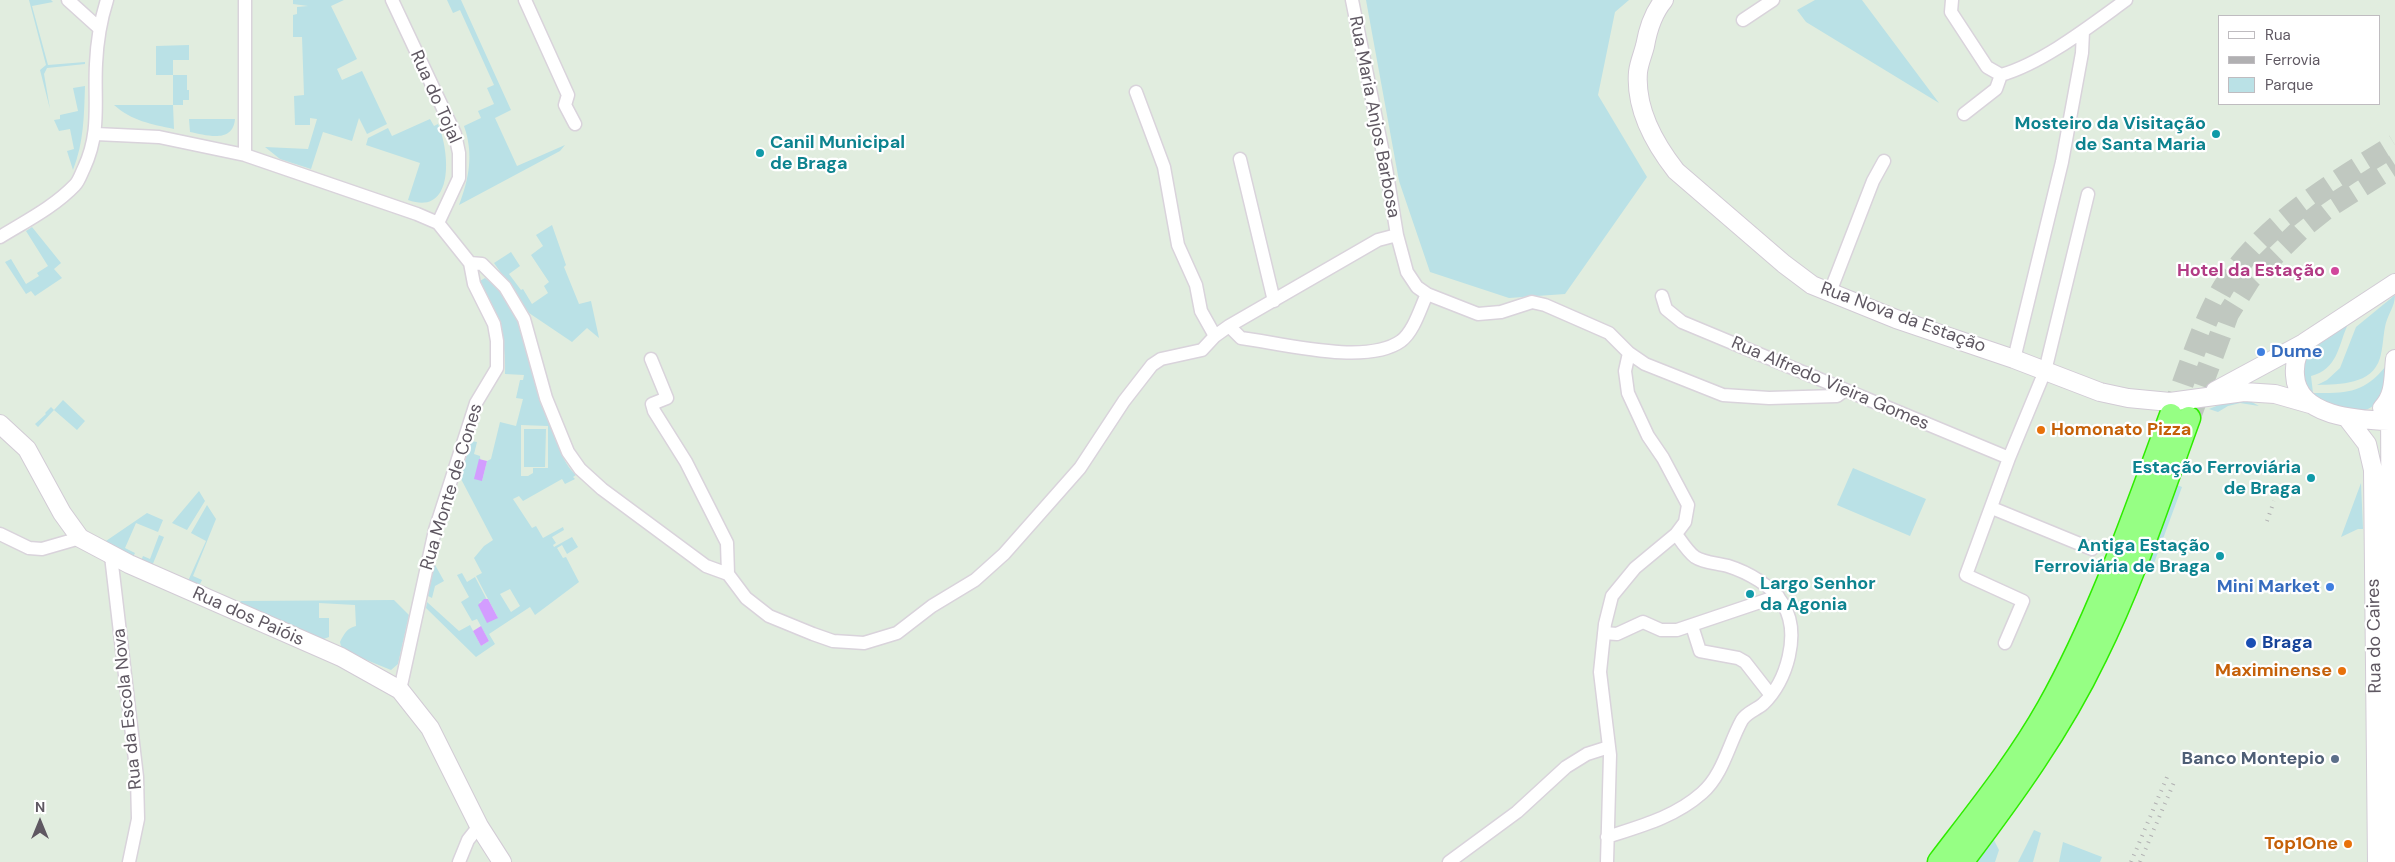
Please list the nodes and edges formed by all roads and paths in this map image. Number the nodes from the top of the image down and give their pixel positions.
1 (68, 0) edge
2 (107, 0) edge
3 (245, 0) edge
4 (392, 0) edge
5 (525, 0) edge
6 (1352, 0) edge
7 (1664, 0) edge
8 (1772, 0) edge
9 (1952, 0) edge
10 (2126, 0) edge
11 (1743, 20) dead end
12 (98, 28) junction
13 (2083, 31) junction
14 (2002, 75) junction
15 (1136, 92) dead end
16 (1964, 114) dead end
17 (575, 124) dead end
18 (96, 134) junction
19 (245, 155) junction
20 (1240, 159) dead end
21 (1884, 161) dead end
22 (2088, 194) dead end
23 (438, 223) junction
24 (1397, 235) junction
25 (0, 237) edge
26 (470, 262) junction
27 (2395, 283) edge
28 (1830, 292) junction
29 (1427, 294) junction
30 (1662, 296) dead end
31 (1274, 301) junction
32 (1229, 326) junction
33 (1214, 336) junction
34 (2305, 342) junction
35 (1629, 353) junction
36 (651, 359) dead end
37 (2014, 359) junction
38 (2395, 368) edge
39 (2045, 371) junction
40 (1845, 390) junction
41 (2390, 399) junction
42 (2310, 404) junction
43 (2186, 411) junction
44 (2353, 419) junction
45 (2392, 421) edge
46 (0, 424) edge
47 (2009, 458) junction
48 (1992, 508) junction
49 (0, 534) edge
50 (1676, 534) junction
51 (80, 538) junction
52 (2092, 549) dead end
53 (111, 556) junction
54 (728, 574) junction
55 (1778, 596) junction
56 (1692, 626) junction
57 (1604, 633) junction
58 (2005, 643) dead end
59 (400, 690) junction
60 (1770, 694) junction
61 (1609, 747) junction
62 (479, 826) junction
63 (1607, 837) junction
64 (129, 862) edge
65 (459, 862) edge
66 (502, 862) edge
67 (1449, 862) edge
68 (1607, 862) edge
69 (1939, 862) edge
70 (1962, 862) edge
71 (2377, 862) edge
72 (2392, 862) edge

1 - 12 street
2 - 12 street
3 - 19 street
4 - 23 street, Rua do Tojal
5 - 17 street
6 - 24 street, Rua Maria Anjos Barbosa
7 - 28 street, Rua Nova da Estação
8 - 11 street
9 - 14 street
10 - 13 street
12 - 18 street
13 - 14 street
13 - 37 street
14 - 16 street
15 - 33 street
18 - 19 street
18 - 25 street
19 - 23 street
20 - 31 street
21 - 28 street
22 - 39 street
23 - 26 street
24 - 29 street, Rua Maria Anjos Barbosa
24 - 31 street
26 - 54 street
26 - 59 street, Rua Monte de Cones
27 - 34 street, Rua Nova da Estação
28 - 37 street, Rua Nova da Estação
29 - 32 street
29 - 35 street
30 - 40 street, Rua Alfredo Vieira Gomes
31 - 32 street
32 - 33 street
33 - 54 street
34 - 42 street
34 - 43 street, Rua Nova da Estação
35 - 40 street
35 - 50 street
36 - 54 street
37 - 39 street, Rua Nova da Estação
38 - 41 street, Rua do Caires
39 - 43 street, Rua Nova da Estação
39 - 47 street
40 - 47 street, Rua Alfredo Vieira Gomes
41 - 44 street
41 - 45 street, Rua do Caires
42 - 43 street, Rua Nova da Estação
42 - 44 street, Rua Nova da Estação
43 - 69 highway
43 - 70 highway
44 - 45 street
44 - 71 street, Rua do Caires
45 - 72 street, Rua do Caires
46 - 51 street, Rua dos Paióis
47 - 48 street
48 - 52 street
48 - 58 street
49 - 51 street
50 - 55 street
50 - 57 street
51 - 53 street, Rua dos Paióis
53 - 59 street, Rua dos Paióis
53 - 64 street, Rua da Escola Nova
55 - 56 street
55 - 60 street
56 - 57 street
56 - 60 street
57 - 61 street
59 - 62 street, Rua dos Paióis
60 - 63 street
61 - 63 street
61 - 67 street
62 - 65 street
62 - 66 street, Rua dos Paióis
63 - 68 street

